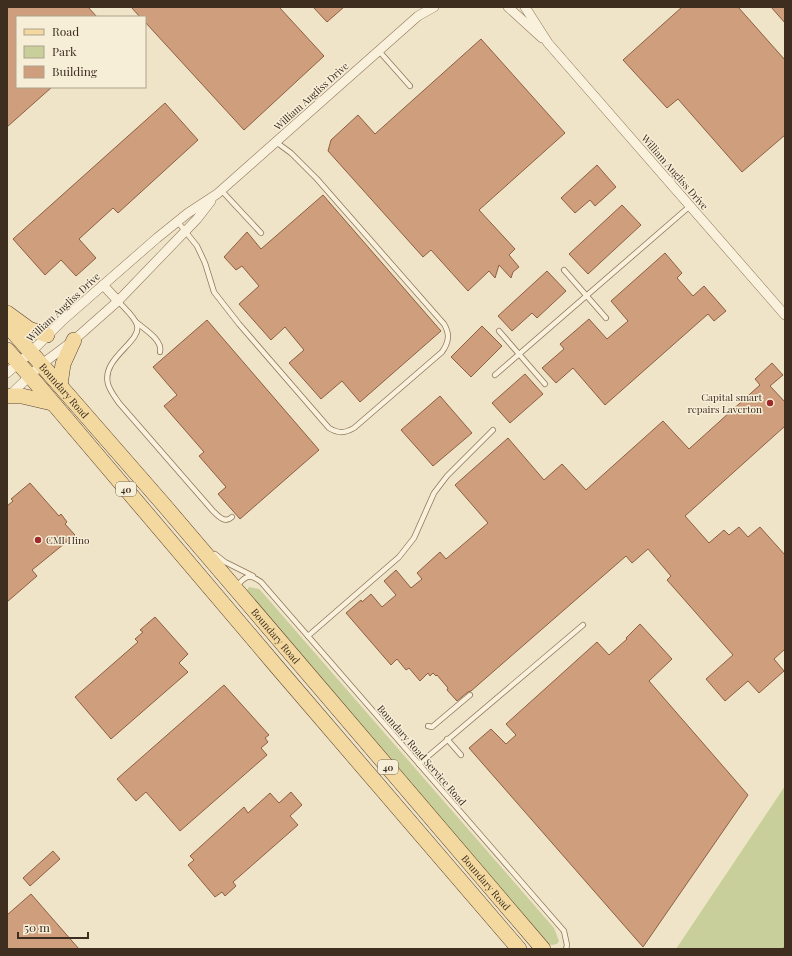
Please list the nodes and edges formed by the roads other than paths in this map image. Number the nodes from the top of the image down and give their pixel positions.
1 (424, 7) edge
2 (434, 7) edge
3 (508, 7) edge
4 (526, 7) edge
5 (418, 16) junction
6 (548, 43) junction
7 (379, 51) junction
8 (410, 86) dead end
9 (276, 142) junction
10 (219, 192) junction
11 (690, 206) junction
12 (178, 221) junction
13 (185, 231) junction
14 (261, 233) dead end
15 (564, 270) dead end
16 (103, 285) junction
17 (587, 296) junction
18 (118, 301) junction
19 (7, 313) edge
20 (785, 315) edge
21 (606, 318) dead end
22 (135, 321) junction
23 (7, 325) edge
24 (499, 332) dead end
25 (47, 335) junction
26 (74, 340) junction
27 (7, 350) edge
28 (31, 352) junction
29 (160, 352) dead end
30 (519, 355) junction
31 (19, 363) junction
32 (42, 364) junction
33 (7, 373) edge
34 (495, 375) dead end
35 (30, 376) junction
36 (545, 384) dead end
37 (60, 385) junction
38 (8, 396) edge
39 (52, 403) junction
40 (494, 430) dead end
41 (164, 504) junction
42 (232, 517) dead end
43 (189, 525) dead end
44 (212, 551) dead end
45 (254, 577) junction
46 (235, 588) junction
47 (223, 603) junction
48 (583, 625) dead end
49 (308, 636) junction
50 (470, 695) dead end
51 (428, 726) dead end
52 (446, 739) junction
53 (461, 755) dead end
54 (419, 764) junction
55 (519, 949) edge
56 (543, 949) edge
57 (566, 949) edge

1 - 5 street, William Angliss Drive
2 - 5 street, William Angliss Drive
3 - 6 street, William Angliss Drive
4 - 6 street, William Angliss Drive
5 - 7 street, William Angliss Drive
6 - 11 street, William Angliss Drive
7 - 8 lane
7 - 9 street, William Angliss Drive
9 - 10 street, William Angliss Drive
9 - 13 lane
10 - 12 street, William Angliss Drive
10 - 13 street, William Angliss Drive
10 - 14 lane
11 - 17 lane
11 - 20 street, William Angliss Drive
12 - 13 lane
12 - 16 street, William Angliss Drive
13 - 18 street, William Angliss Drive
15 - 17 lane
16 - 18 street
16 - 25 street, William Angliss Drive
17 - 21 lane
17 - 30 lane
18 - 22 lane
18 - 26 street, William Angliss Drive
19 - 25 main road
22 - 29 lane
22 - 42 lane
23 - 28 main road, Boundary Road / 40
24 - 30 lane
25 - 28 street, William Angliss Drive
26 - 32 street, William Angliss Drive
26 - 37 main road
27 - 31 main road, Boundary Road / 40
28 - 31 street, William Angliss Drive
28 - 32 main road, Boundary Road / 40
30 - 34 lane
30 - 36 lane
31 - 33 street, William Angliss Drive
31 - 35 main road, Boundary Road / 40
32 - 35 street, William Angliss Drive
32 - 37 main road, Boundary Road / 40
35 - 38 street, William Angliss Drive
35 - 39 main road, Boundary Road / 40
37 - 41 main road, Boundary Road / 40
38 - 39 main road
39 - 47 main road, Boundary Road / 40
40 - 49 lane
41 - 43 lane
41 - 46 main road, Boundary Road / 40
44 - 45 lane, Boundary Road Service Road
45 - 46 lane
45 - 49 lane, Boundary Road Service Road
46 - 47 main road
46 - 56 main road, Boundary Road / 40
47 - 55 main road, Boundary Road / 40
48 - 52 lane
49 - 54 lane, Boundary Road Service Road
50 - 51 lane
52 - 53 lane
52 - 54 lane
54 - 57 lane, Boundary Road Service Road

